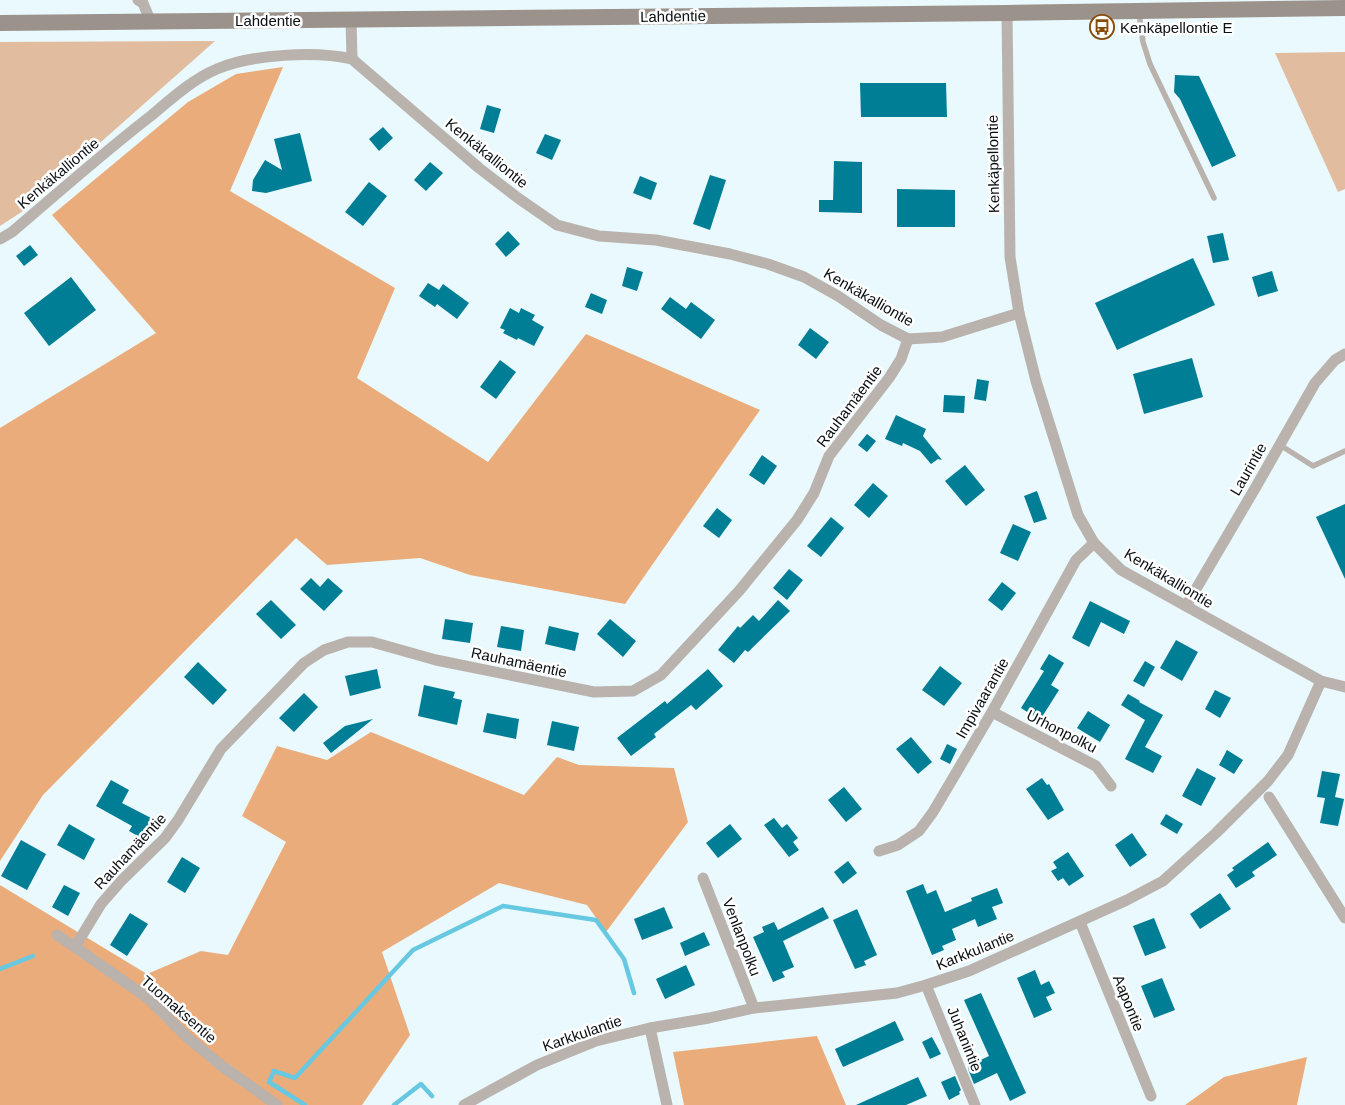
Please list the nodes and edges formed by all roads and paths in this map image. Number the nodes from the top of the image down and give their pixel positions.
1 (138, 0) edge
2 (1345, 8) edge
3 (1139, 10) junction
4 (1007, 13) junction
5 (351, 19) junction
6 (150, 20) junction
7 (0, 23) edge
8 (352, 59) junction
9 (1214, 198) dead end
10 (0, 239) edge
11 (1019, 313) junction
12 (908, 339) junction
13 (1345, 354) edge
14 (1280, 445) junction
15 (1345, 451) edge
16 (1094, 543) junction
17 (1186, 606) junction
18 (1321, 682) junction
19 (1345, 687) edge
20 (992, 712) junction
21 (1111, 786) dead end
22 (1269, 797) dead end
23 (880, 851) dead end
24 (703, 878) dead end
25 (1345, 918) edge
26 (1080, 922) junction
27 (57, 935) dead end
28 (75, 947) junction
29 (926, 985) junction
30 (754, 1008) junction
31 (650, 1028) junction
32 (1151, 1096) dead end
33 (277, 1105) edge
34 (464, 1105) edge
35 (667, 1105) edge
36 (975, 1105) edge

1 - 6 street
2 - 3 main road, Lahdentie
3 - 4 main road, Lahdentie
3 - 9 lane
4 - 5 main road, Lahdentie
4 - 11 street, Kenkäpellontie
5 - 6 main road, Lahdentie
5 - 8 street
6 - 7 main road, Lahdentie
8 - 10 street, Kenkäkalliontie
8 - 12 street, Kenkäkalliontie
11 - 12 street, Kenkäkalliontie
11 - 16 street, Kenkäkalliontie
12 - 28 street, Rauhamäentie
13 - 14 street, Laurintie
14 - 15 lane
14 - 17 street, Laurintie
16 - 17 street, Kenkäkalliontie
16 - 20 street, Impivaarantie
17 - 18 street, Kenkäkalliontie
18 - 19 street, Kenkäkalliontie
18 - 26 street, Karkkulantie
20 - 21 street, Urhonpolku
20 - 23 street, Impivaarantie
22 - 25 street
24 - 30 street, Venlanpolku
26 - 29 street, Karkkulantie
26 - 32 street, Aapontie
27 - 28 street, Tuomaksentie
28 - 33 street, Tuomaksentie
29 - 30 street, Karkkulantie
29 - 36 street, Juhanintie
30 - 31 street, Karkkulantie
31 - 34 street, Karkkulantie
31 - 35 street

